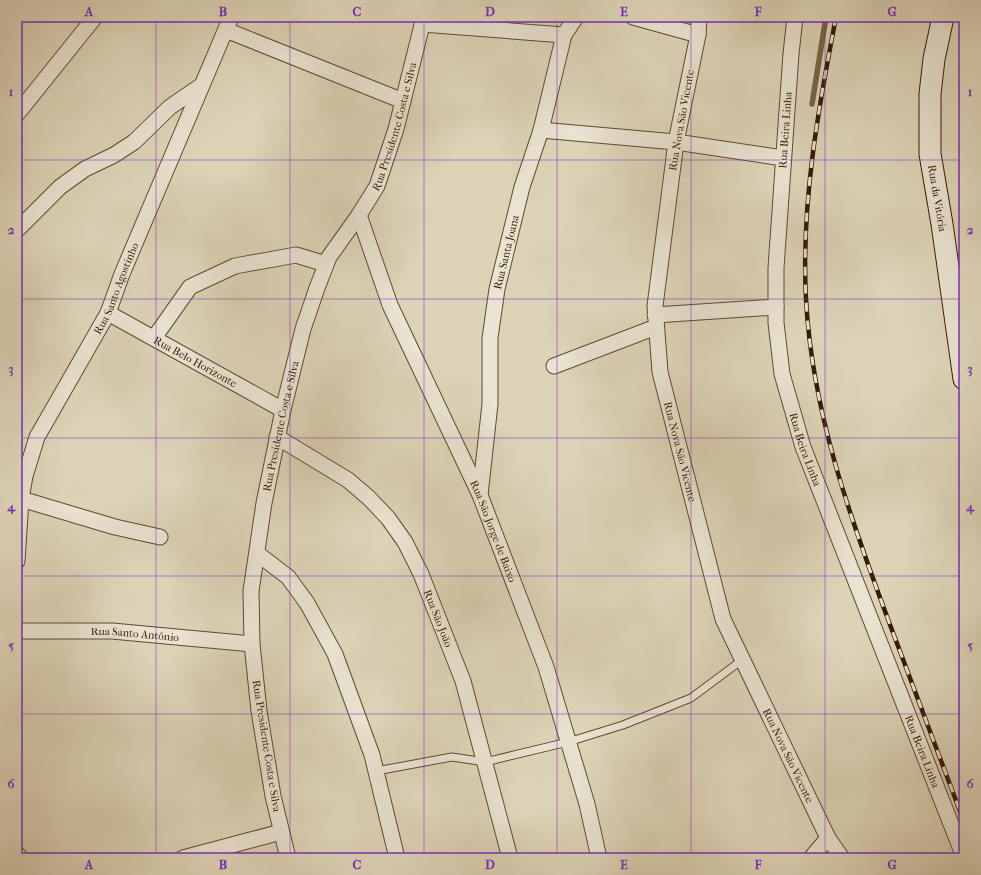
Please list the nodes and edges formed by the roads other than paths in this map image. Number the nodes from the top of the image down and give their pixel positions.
1 (95, 17) edge
2 (576, 17) edge
3 (633, 17) edge
4 (699, 17) edge
5 (795, 17) edge
6 (943, 17) edge
7 (423, 20) edge
8 (228, 23) edge
9 (564, 35) junction
10 (698, 35) junction
11 (202, 85) junction
12 (403, 101) junction
13 (17, 114) edge
14 (541, 130) junction
15 (676, 142) junction
16 (783, 158) junction
17 (359, 215) junction
18 (17, 230) edge
19 (326, 264) junction
20 (776, 307) junction
21 (108, 313) junction
22 (959, 314) edge
23 (655, 321) junction
24 (154, 338) junction
25 (554, 366) dead end
26 (964, 379) edge
27 (283, 410) junction
28 (277, 436) junction
29 (480, 495) junction
30 (21, 500) junction
31 (160, 538) dead end
32 (258, 554) junction
33 (17, 561) edge
34 (17, 631) edge
35 (252, 644) junction
36 (742, 660) junction
37 (568, 742) junction
38 (485, 762) junction
39 (376, 771) junction
40 (281, 832) junction
41 (828, 838) junction
42 (17, 854) edge
43 (964, 857) edge
44 (21, 858) edge
45 (183, 858) edge
46 (288, 858) edge
47 (397, 858) edge
48 (510, 858) edge
49 (599, 858) edge
50 (812, 858) edge
51 (842, 858) edge

1 - 13 street
2 - 9 street, Rua Santa Joana
3 - 10 street
4 - 10 street, Rua Nova São Vicente
5 - 16 street, Rua Beira Linha
6 - 22 street, Rua da Vitória
7 - 9 street
7 - 12 street, Rua Presidente Costa e Silva
8 - 11 street, Rua Santo Agostinho
8 - 12 street
9 - 14 street, Rua Santa Joana
10 - 15 street, Rua Nova São Vicente
11 - 18 street
11 - 21 street, Rua Santo Agostinho
12 - 17 street, Rua Presidente Costa e Silva
14 - 15 street
14 - 29 street, Rua Santa Joana
15 - 16 street
15 - 23 street, Rua Nova São Vicente
16 - 20 street, Rua Beira Linha
17 - 19 street, Rua Presidente Costa e Silva
17 - 29 street, Rua São Jorge de Baixo
19 - 24 street
19 - 27 street, Rua Presidente Costa e Silva
20 - 23 street
20 - 43 street, Rua Beira Linha
21 - 24 street, Rua Belo Horizonte
21 - 30 street, Rua Santo Agostinho
22 - 26 street, Rua da Vitória
23 - 25 street
23 - 36 street, Rua Nova São Vicente
24 - 27 street, Rua Belo Horizonte
27 - 28 street, Rua Presidente Costa e Silva
28 - 32 street, Rua Presidente Costa e Silva
28 - 38 street, Rua São João
29 - 37 street, Rua São Jorge de Baixo
30 - 31 street
30 - 33 street, Rua Santo Agostinho
32 - 35 street, Rua Presidente Costa e Silva
32 - 39 street
34 - 35 street, Rua Santo Antônio
35 - 40 street, Rua Presidente Costa e Silva
36 - 37 lane
36 - 41 street, Rua Nova São Vicente
37 - 38 lane
37 - 49 street, Rua São Jorge de Baixo
38 - 39 lane
38 - 48 street, Rua São João
39 - 47 street
40 - 45 street
40 - 46 street, Rua Presidente Costa e Silva
41 - 50 street
41 - 51 street, Rua Nova São Vicente
42 - 44 street

